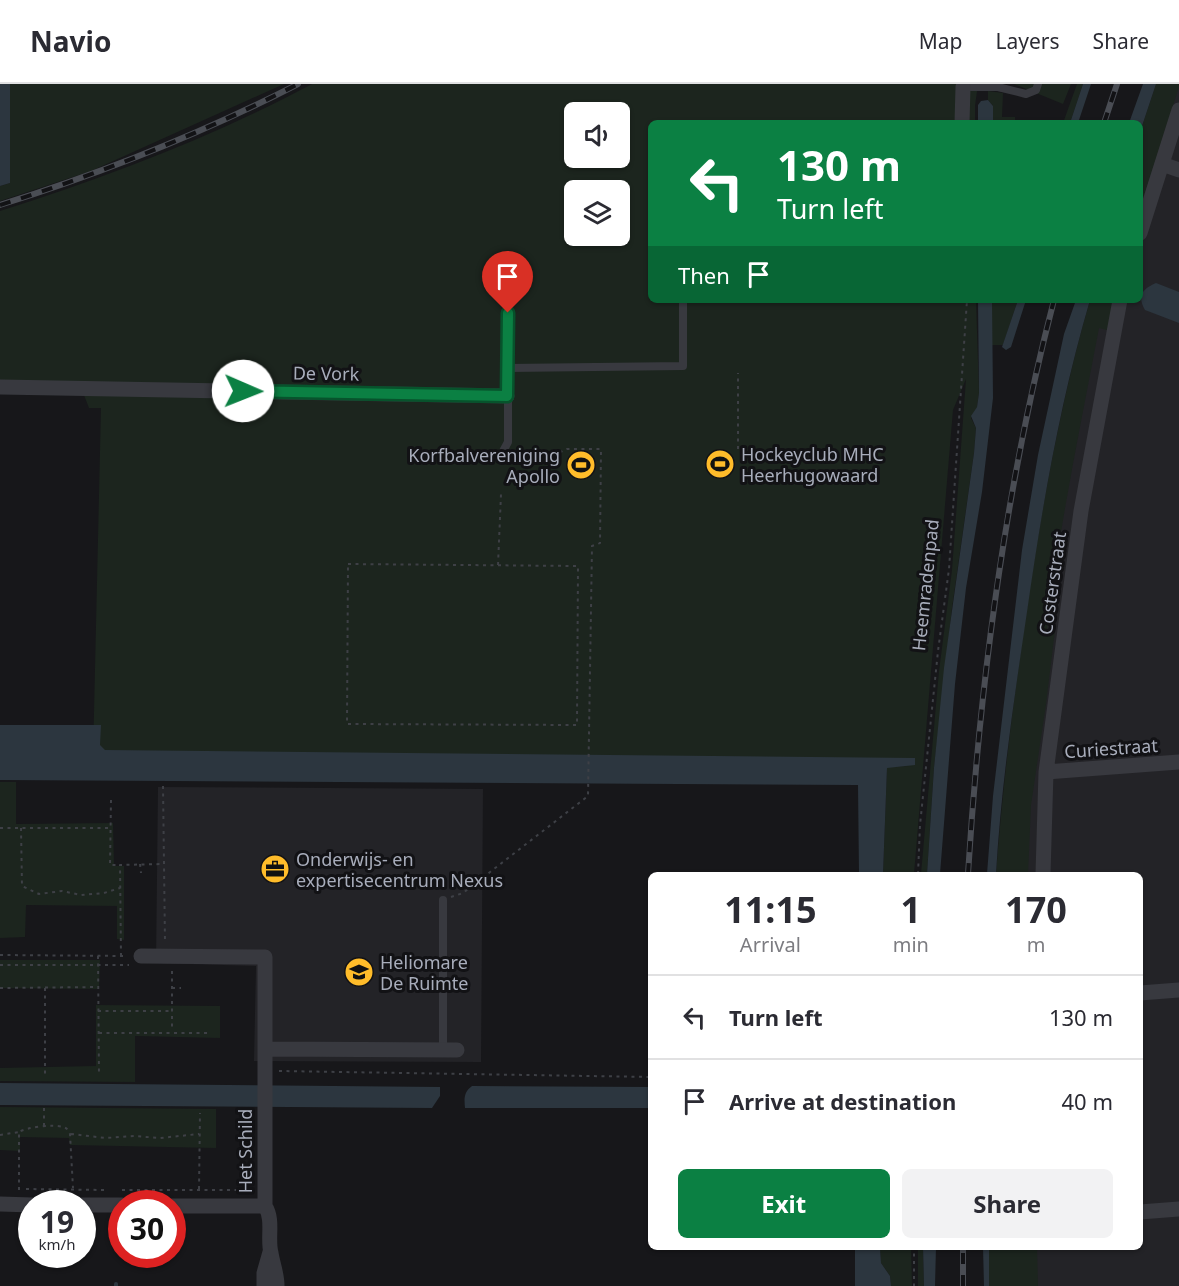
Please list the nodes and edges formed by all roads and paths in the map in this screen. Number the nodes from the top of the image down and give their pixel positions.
1 (1038, 84) edge
2 (963, 87) joint
3 (1179, 110) edge
4 (962, 120) edge
5 (1162, 164) junction
6 (1179, 170) edge
7 (1143, 224) edge
8 (683, 303) edge
9 (967, 303) edge
10 (1119, 303) edge
11 (508, 313) dead end
12 (507, 368) junction
13 (738, 373) dead end
14 (0, 387) edge
15 (507, 396) junction
16 (738, 449) dead end
17 (501, 455) dead end
18 (554, 455) dead end
19 (501, 494) dead end
20 (498, 565) junction
21 (1179, 762) edge
22 (1046, 772) junction
23 (163, 786) dead end
24 (111, 800) dead end
25 (0, 828) edge
26 (21, 828) junction
27 (110, 828) junction
28 (140, 864) junction
29 (164, 864) junction
30 (120, 865) junction
31 (918, 872) edge
32 (1043, 872) edge
33 (141, 873) dead end
34 (120, 888) junction
35 (443, 900) joint
36 (0, 955) edge
37 (98, 956) junction
38 (121, 956) junction
39 (168, 956) junction
40 (135, 961) junction
41 (0, 965) edge
42 (98, 965) junction
43 (98, 987) junction
44 (0, 988) edge
45 (45, 988) junction
46 (172, 988) junction
47 (181, 988) dead end
48 (1179, 990) edge
49 (1143, 993) edge
50 (98, 1011) junction
51 (172, 1011) junction
52 (99, 1033) junction
53 (172, 1033) junction
54 (209, 1033) dead end
55 (265, 1049) junction
56 (450, 1050) joint
57 (45, 1074) dead end
58 (265, 1075) junction
59 (99, 1076) dead end
60 (648, 1077) edge
61 (44, 1108) dead end
62 (200, 1113) dead end
63 (44, 1127) junction
64 (19, 1132) junction
65 (70, 1134) junction
66 (199, 1134) junction
67 (0, 1135) edge
68 (10, 1189) dead end
69 (23, 1190) edge
70 (73, 1190) edge
71 (96, 1190) edge
72 (107, 1190) dead end
73 (186, 1190) edge
74 (199, 1190) junction
75 (255, 1190) dead end
76 (18, 1195) edge
77 (18, 1200) edge
78 (0, 1204) edge
79 (186, 1206) edge
80 (200, 1206) junction
81 (265, 1206) junction
82 (1179, 1209) edge
83 (1143, 1212) edge
84 (914, 1250) edge
85 (270, 1252) junction
86 (264, 1286) edge
87 (277, 1286) edge
88 (914, 1286) edge

1 - 2 lane
2 - 4 street
3 - 5 street
5 - 6 street
5 - 7 street
8 - 12 lane
9 - 31 path, Heemradenpad
10 - 22 street, Costerstraat
11 - 12 lane
12 - 15 lane
13 - 16 path
14 - 15 street, De Vork
15 - 17 lane
18 - 35 path
19 - 20 path
20 - 20 path
21 - 22 street, Curiestraat
22 - 32 street, Costerstraat
23 - 29 path
24 - 27 path
25 - 26 path
26 - 27 path
26 - 34 path
27 - 30 path
28 - 29 path
28 - 30 path
28 - 33 path
29 - 39 path
30 - 34 path
34 - 38 path
35 - 56 lane
36 - 37 path
37 - 38 path
37 - 42 path
38 - 40 path
39 - 40 street, Het Schild
39 - 46 path
39 - 55 street, Het Schild
40 - 42 path
41 - 42 path
42 - 43 path
43 - 45 path
43 - 50 path
44 - 45 path
45 - 57 path
46 - 47 path
46 - 51 path
48 - 49 street
50 - 51 path
50 - 52 path
51 - 53 path
52 - 53 path
52 - 59 path
53 - 54 path
55 - 56 street
55 - 58 street, Het Schild
58 - 60 path
58 - 81 street, Het Schild
61 - 63 path
62 - 66 path
63 - 64 path
63 - 65 path
64 - 67 path
64 - 69 path
65 - 66 path
65 - 70 path
66 - 74 path
68 - 76 path
71 - 72 path
73 - 74 path
74 - 75 path
74 - 80 path
77 - 78 street
79 - 80 street
80 - 81 street
81 - 85 street, Het Schild
82 - 83 street
84 - 88 path
85 - 86 street, Het Schild
85 - 87 street, Het Schild

